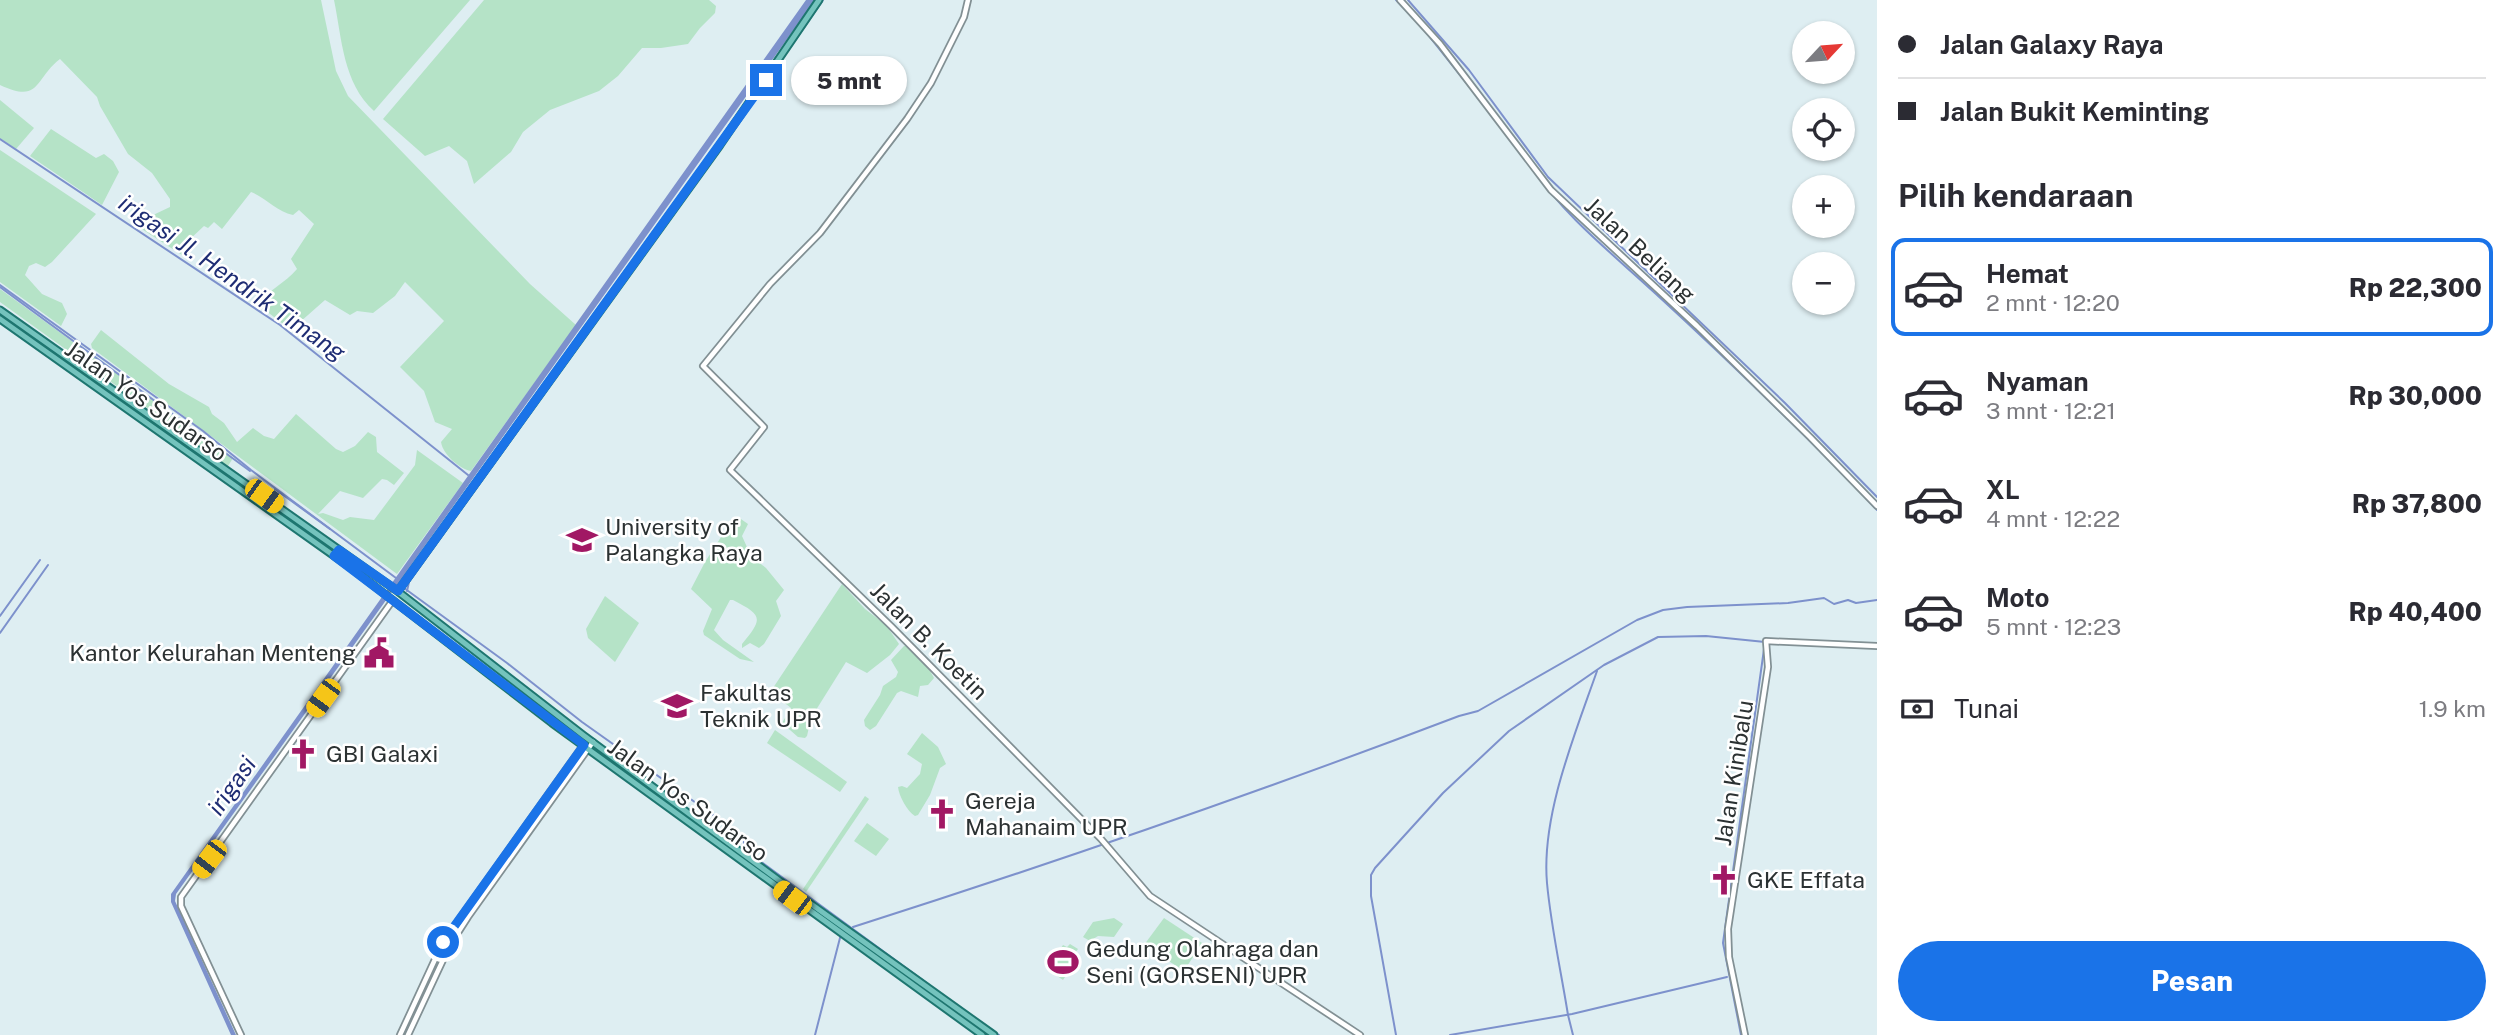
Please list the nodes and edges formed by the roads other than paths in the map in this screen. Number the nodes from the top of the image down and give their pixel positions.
1 (819, 0) edge
2 (968, 0) edge
3 (1400, 0) edge
4 (0, 310) edge
5 (0, 319) edge
6 (72, 365) junction
7 (230, 472) junction
8 (225, 478) junction
9 (1877, 506) edge
10 (339, 550) junction
11 (334, 556) junction
12 (398, 590) junction
13 (392, 599) junction
14 (447, 631) junction
15 (443, 637) junction
16 (1877, 646) edge
17 (591, 740) junction
18 (586, 747) junction
19 (682, 812) junction
20 (497, 871) junction
21 (984, 1033) edge
22 (241, 1035) edge
23 (400, 1035) edge
24 (408, 1035) edge
25 (994, 1035) edge
26 (1360, 1035) edge
27 (1745, 1035) edge

1 - 12 main road
2 - 26 street, Jalan B. Koetin
3 - 9 street, Jalan Beliang
4 - 6 main road, Jalan Yos Sudarso
5 - 6 main road, Jalan Yos Sudarso
6 - 7 main road, Jalan Yos Sudarso
6 - 8 main road, Jalan Yos Sudarso
7 - 8 main road
7 - 10 main road, Jalan Yos Sudarso
8 - 11 main road, Jalan Yos Sudarso
10 - 11 main road
10 - 12 main road, Jalan Yos Sudarso
11 - 13 main road, Jalan Yos Sudarso
12 - 14 main road, Jalan Yos Sudarso
13 - 15 main road, Jalan Yos Sudarso
13 - 22 street
14 - 15 main road
14 - 17 main road, Jalan Yos Sudarso
15 - 18 main road, Jalan Yos Sudarso
16 - 27 street, Jalan Kinibalu
17 - 18 street
17 - 19 main road, Jalan Yos Sudarso
18 - 19 main road, Jalan Yos Sudarso
18 - 20 street
19 - 21 main road, Jalan Yos Sudarso
20 - 23 street
20 - 24 street
21 - 25 main road, Jalan Yos Sudarso

